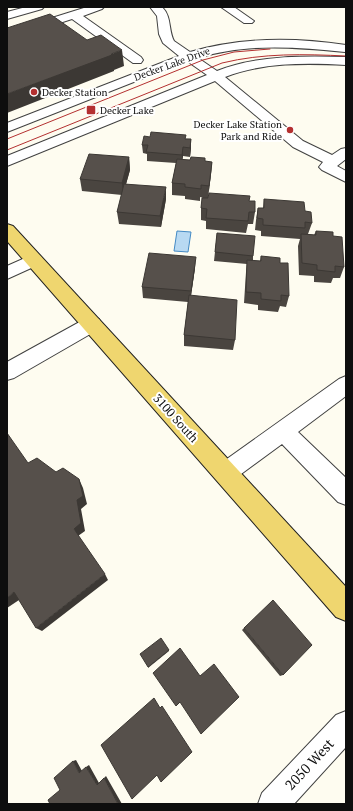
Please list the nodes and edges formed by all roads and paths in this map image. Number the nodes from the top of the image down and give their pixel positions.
1 (38, 7) edge
2 (98, 7) edge
3 (156, 7) edge
4 (227, 7) edge
5 (72, 14) junction
6 (7, 16) edge
7 (248, 21) dead end
8 (7, 36) edge
9 (346, 48) edge
10 (187, 57) junction
11 (137, 60) dead end
12 (346, 61) edge
13 (215, 76) junction
14 (7, 128) edge
15 (346, 152) edge
16 (7, 161) edge
17 (334, 162) junction
18 (346, 177) edge
19 (7, 230) edge
20 (34, 260) junction
21 (7, 274) edge
22 (92, 324) junction
23 (7, 372) edge
24 (346, 385) edge
25 (283, 431) junction
26 (225, 473) junction
27 (346, 494) edge
28 (346, 606) edge
29 (346, 725) edge
30 (273, 804) edge

1 - 6 street
2 - 5 street
3 - 10 street
4 - 7 street
5 - 8 street
5 - 11 street
9 - 10 street, Decker Lake Drive
10 - 13 street
10 - 14 street, Decker Lake Drive
12 - 13 street
13 - 16 street
13 - 17 street
15 - 17 street
17 - 18 street
19 - 20 main road, 3100 South
20 - 21 street
20 - 22 main road, 3100 South
22 - 23 street
22 - 26 main road, 3100 South
24 - 25 street
25 - 26 street
25 - 27 street
26 - 28 main road, 3100 South
29 - 30 street, 2050 West

